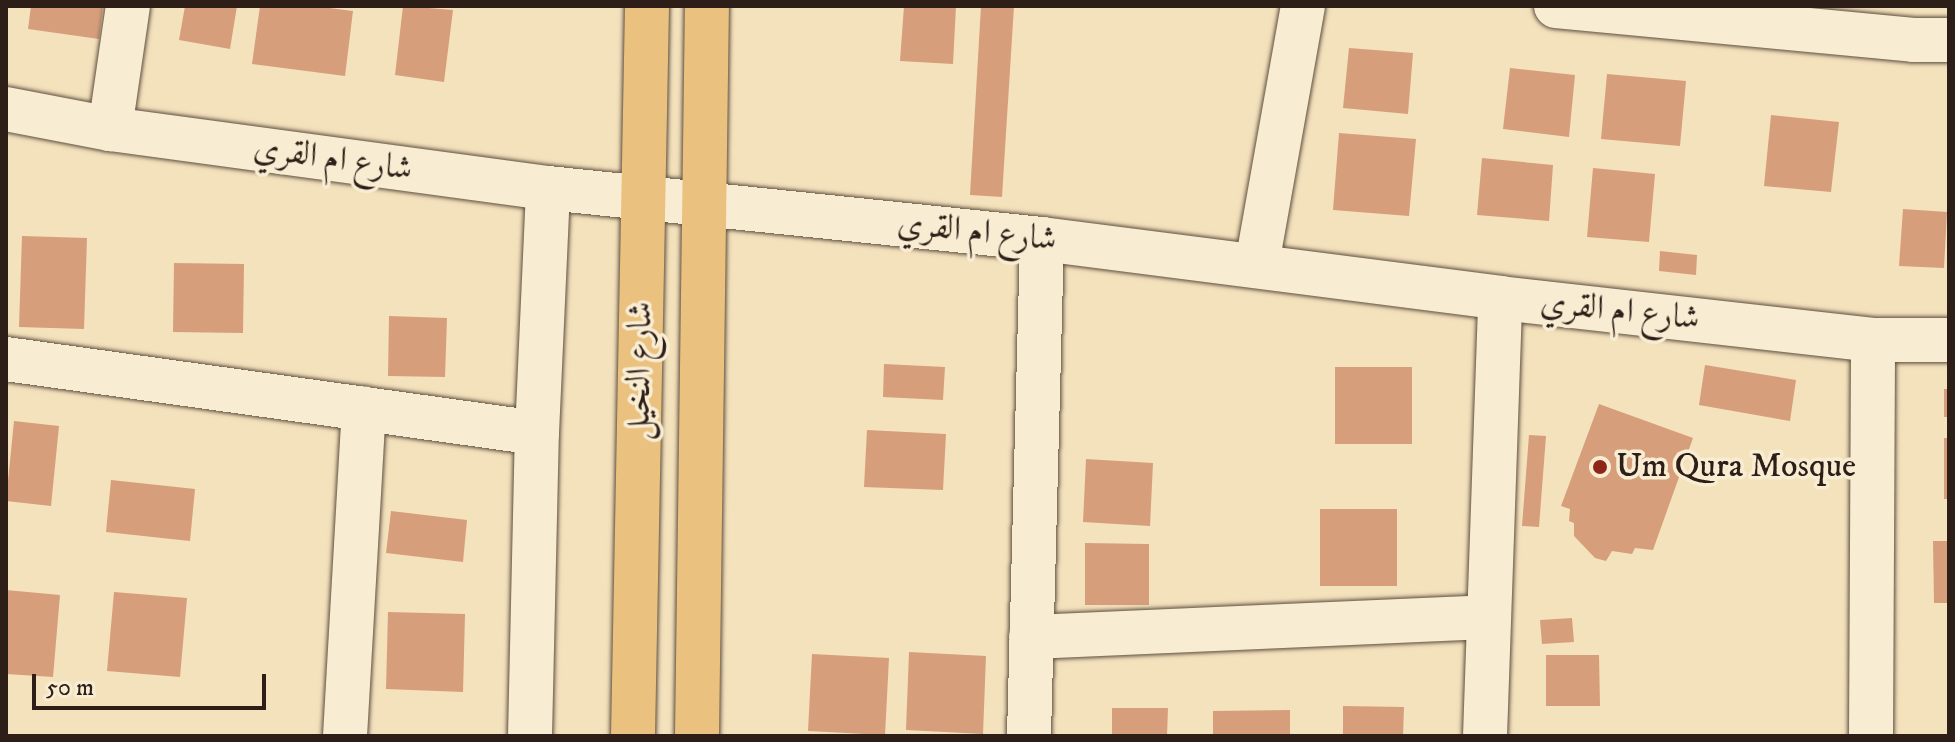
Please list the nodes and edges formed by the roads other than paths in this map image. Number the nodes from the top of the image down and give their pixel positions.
1 (128, 6) edge
2 (647, 6) edge
3 (707, 6) edge
4 (1303, 6) edge
5 (1556, 6) edge
6 (1930, 29) edge
7 (6, 109) edge
8 (110, 129) junction
9 (548, 188) junction
10 (643, 196) junction
11 (704, 201) junction
12 (1042, 239) junction
13 (1257, 264) junction
14 (1500, 298) junction
15 (1873, 340) junction
16 (1949, 340) edge
17 (6, 359) edge
18 (364, 409) junction
19 (537, 433) junction
20 (1488, 617) junction
21 (1031, 637) junction
22 (345, 736) edge
23 (530, 736) edge
24 (633, 736) edge
25 (697, 736) edge
26 (1029, 736) edge
27 (1485, 736) edge
28 (1871, 736) edge

1 - 8 street
2 - 10 main road, شارع النخيل
3 - 11 main road, شارع النخيل
4 - 13 street
5 - 6 street
7 - 8 street, شارع ام القري
8 - 9 street, شارع ام القري
9 - 10 street, شارع ام القري
9 - 19 street
10 - 11 street, شارع ام القري
10 - 24 main road, شارع النخيل
11 - 12 street, شارع ام القري
11 - 25 main road, شارع النخيل
12 - 13 street, شارع ام القري
12 - 21 street
13 - 14 street, شارع ام القري
14 - 15 street, شارع ام القري
14 - 20 street
15 - 16 street, شارع ام القري
15 - 28 street
17 - 18 street
18 - 19 street
18 - 22 street
19 - 23 street
20 - 21 street
20 - 27 street
21 - 26 street

